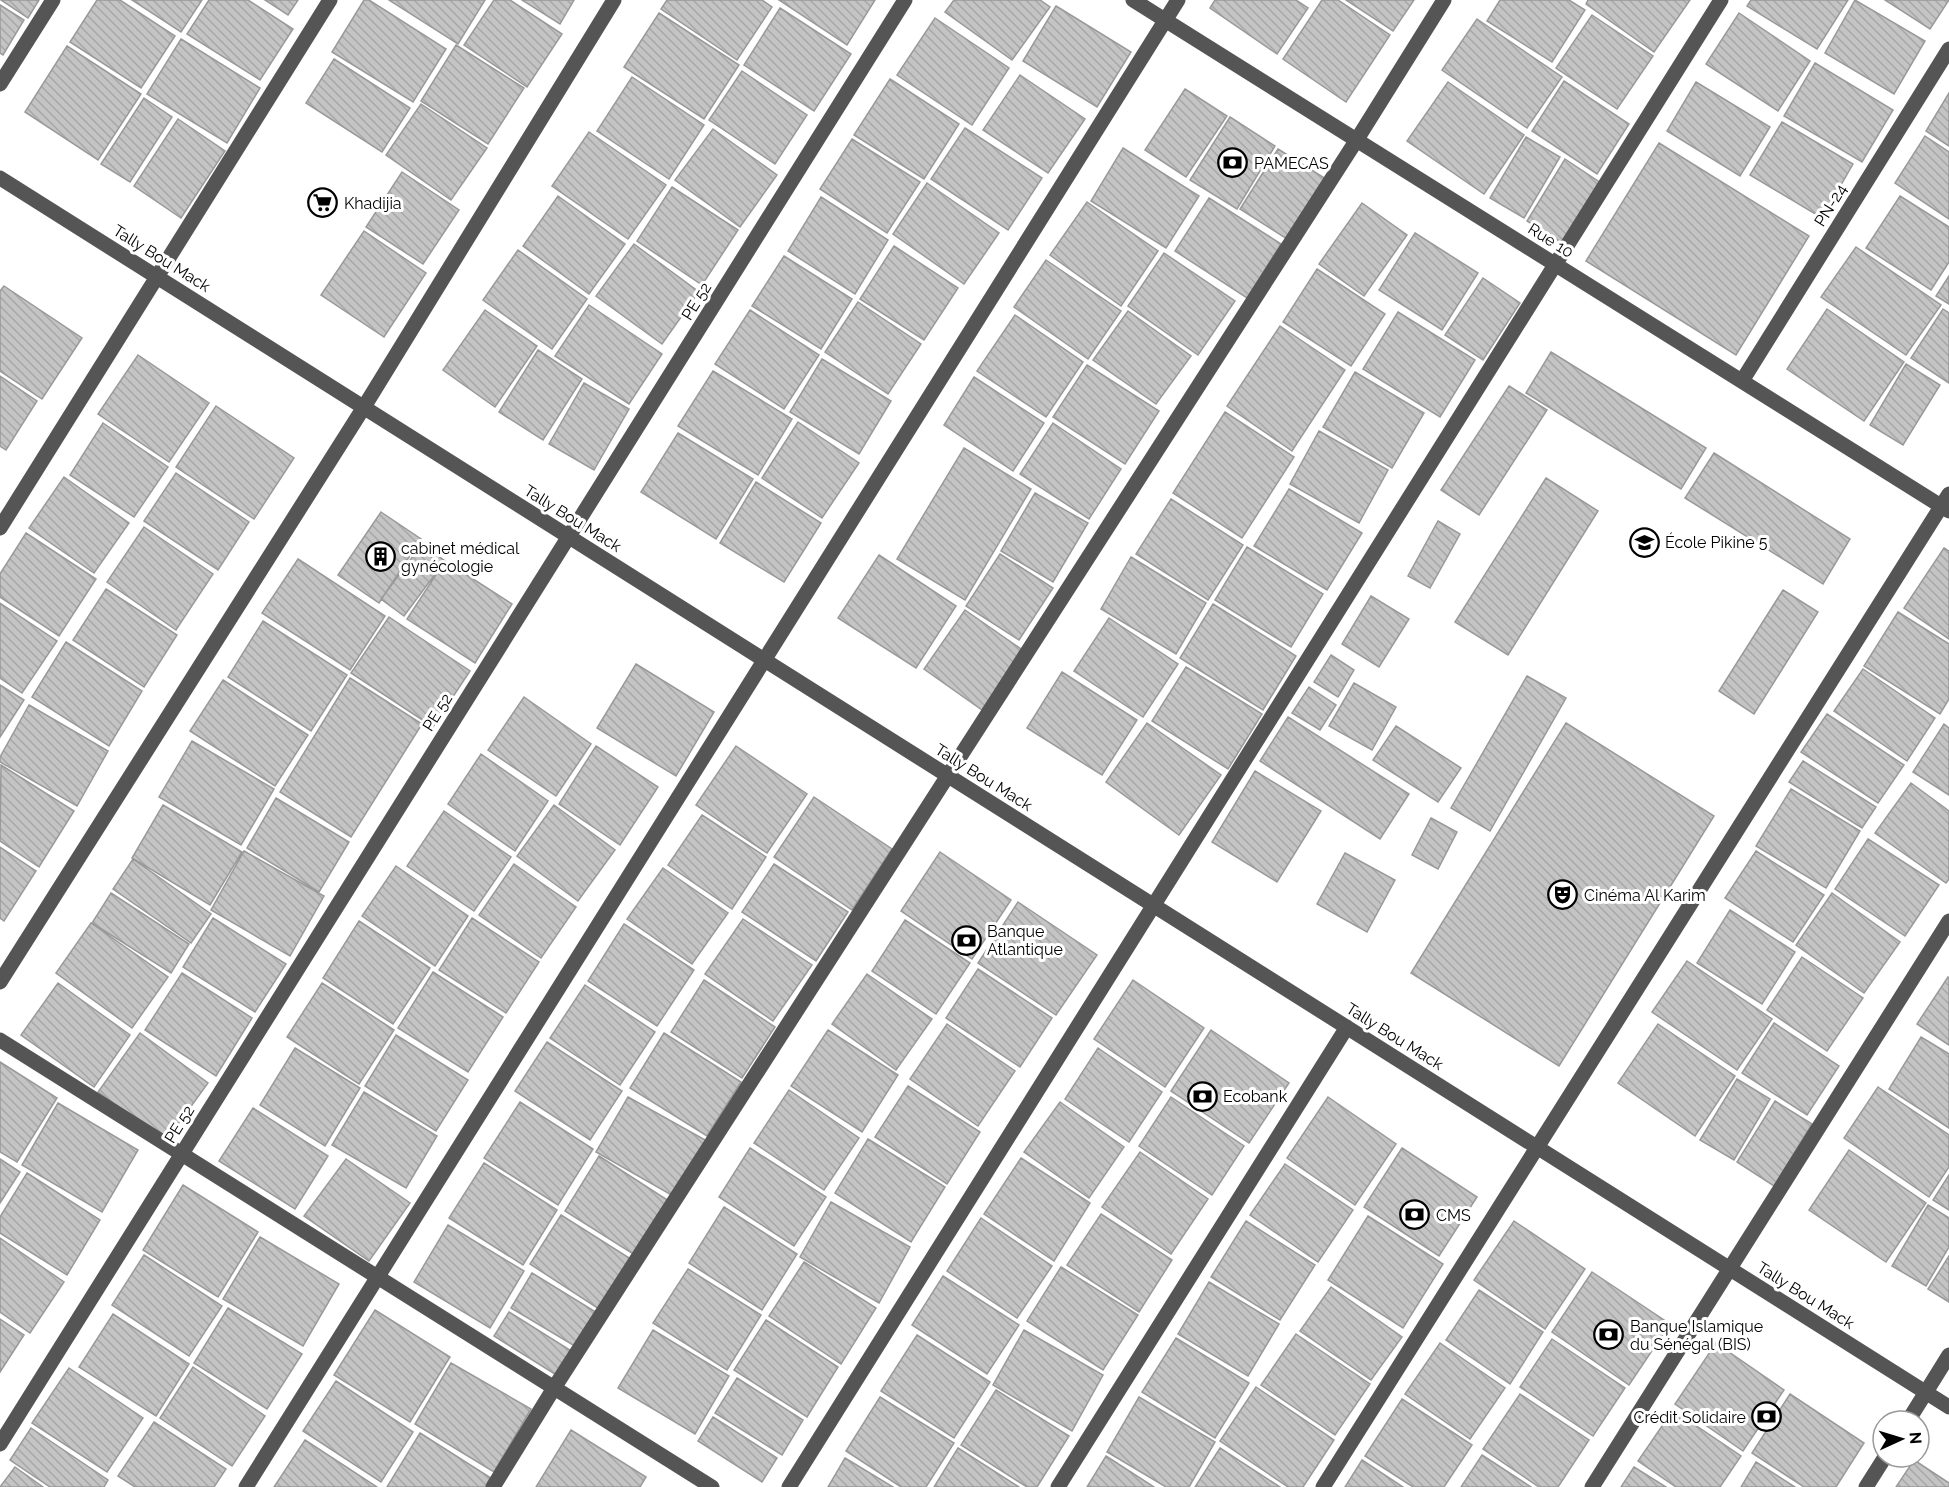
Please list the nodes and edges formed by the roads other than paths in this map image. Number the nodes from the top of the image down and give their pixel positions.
1 (53, 0) edge
2 (330, 0) edge
3 (614, 0) edge
4 (905, 0) edge
5 (1134, 0) edge
6 (1178, 0) edge
7 (1444, 0) edge
8 (1721, 0) edge
9 (1165, 20) junction
10 (1949, 48) edge
11 (0, 84) edge
12 (1356, 141) junction
13 (0, 178) edge
14 (1556, 265) junction
15 (158, 277) junction
16 (1742, 381) junction
17 (364, 408) junction
18 (1946, 504) edge
19 (0, 528) edge
20 (569, 537) junction
21 (765, 660) junction
22 (948, 775) junction
23 (1154, 905) junction
24 (1949, 921) edge
25 (0, 982) edge
26 (1347, 1027) junction
27 (0, 1040) edge
28 (1538, 1147) junction
29 (182, 1154) junction
30 (1730, 1269) junction
31 (377, 1277) junction
32 (1949, 1355) edge
33 (554, 1388) junction
34 (1926, 1392) junction
35 (1949, 1407) edge
36 (1915, 1409) edge
37 (0, 1444) edge
38 (1877, 1469) edge
39 (246, 1487) edge
40 (493, 1487) edge
41 (712, 1487) edge
42 (789, 1487) edge
43 (1058, 1487) edge
44 (1323, 1487) edge
45 (1592, 1487) edge
46 (1866, 1487) edge

1 - 11 street
2 - 15 street
3 - 17 street
4 - 20 street, PE 52
5 - 9 street, Rue 10
6 - 9 street
7 - 12 street
8 - 14 street
9 - 12 street, Rue 10
9 - 21 street
10 - 16 street, PN-24
12 - 14 street, Rue 10
12 - 22 street
13 - 15 street, Tally Bou Mack
14 - 16 street, Rue 10
14 - 23 street
15 - 17 street, Tally Bou Mack
15 - 19 street
16 - 18 street, Rue 10
17 - 20 street, Tally Bou Mack
17 - 25 street
18 - 28 street
20 - 21 street, Tally Bou Mack
20 - 29 street, PE 52
21 - 22 street, Tally Bou Mack
21 - 31 street
22 - 23 street, Tally Bou Mack
22 - 33 street
23 - 26 street, Tally Bou Mack
23 - 42 street
24 - 30 street
26 - 28 street, Tally Bou Mack
26 - 43 street
27 - 29 street
28 - 30 street, Tally Bou Mack
28 - 44 street
29 - 31 street
29 - 37 street, PE 52
30 - 34 street, Tally Bou Mack
30 - 45 street
31 - 33 street
31 - 39 street
32 - 34 street
33 - 40 street
33 - 41 street
34 - 35 street, Tally Bou Mack
34 - 36 street
38 - 46 street

